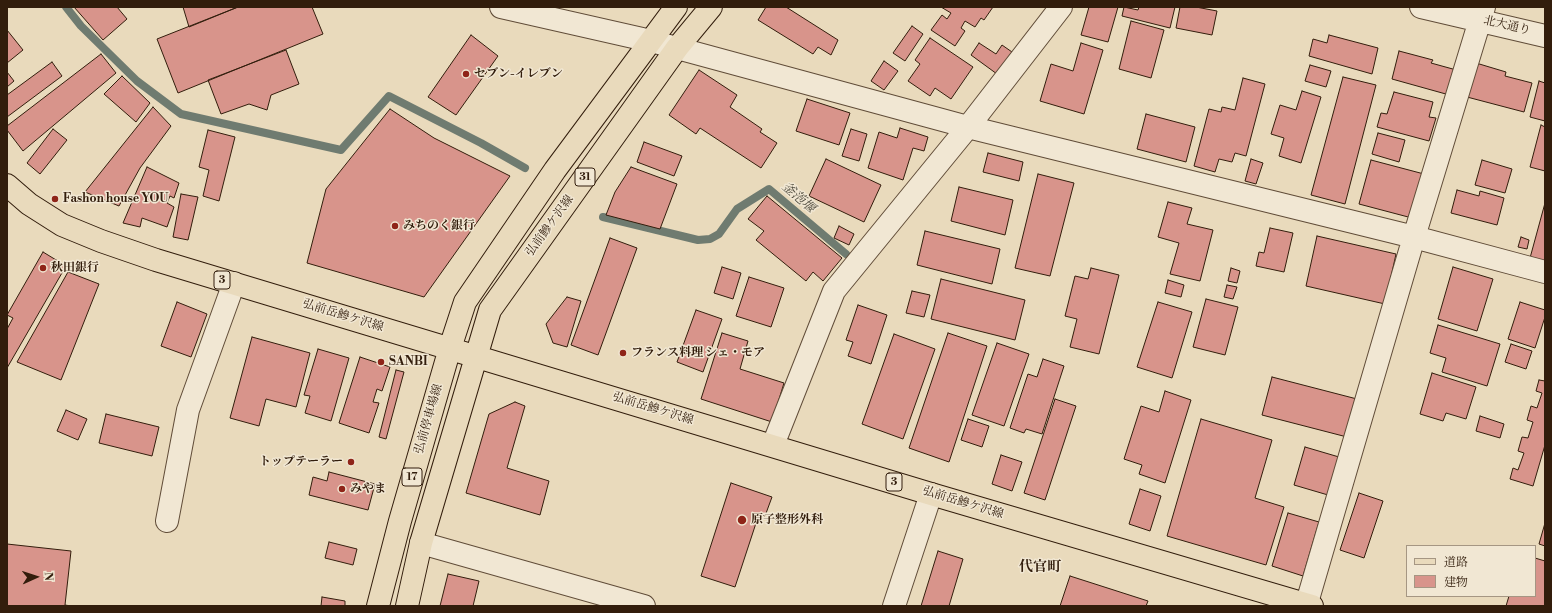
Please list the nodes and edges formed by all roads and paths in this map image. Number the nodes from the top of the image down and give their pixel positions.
1 (501, 7) edge
2 (676, 7) edge
3 (711, 7) edge
4 (1061, 7) edge
5 (1421, 7) edge
6 (1482, 14) edge
7 (1545, 36) edge
8 (651, 41) junction
9 (677, 48) junction
10 (968, 127) junction
11 (7, 185) edge
12 (1414, 237) junction
13 (1545, 272) edge
14 (234, 283) junction
15 (450, 348) junction
16 (476, 356) junction
17 (773, 445) junction
18 (931, 494) junction
19 (167, 521) dead end
20 (421, 543) junction
21 (378, 606) edge
22 (407, 606) edge
23 (644, 606) edge
24 (894, 606) edge
25 (1308, 606) edge

1 - 8 street
2 - 8 main road, 31
3 - 9 main road, 弘前鰺ケ沢線 / 31
4 - 10 street
5 - 6 street, 北大通り
6 - 7 street, 北大通り
6 - 12 street
8 - 9 street
8 - 15 main road, 31
9 - 10 street
9 - 16 main road, 弘前鰺ケ沢線 / 31
10 - 12 street
10 - 17 street
11 - 14 main road, 弘前岳鰺ケ沢線 / 3
12 - 13 street
12 - 25 street
14 - 15 main road, 弘前岳鰺ケ沢線 / 3
14 - 19 street
15 - 16 main road, 弘前岳鰺ケ沢線 / 3
15 - 21 main road, 弘前停車場線 / 17
16 - 17 main road, 弘前岳鰺ケ沢線 / 3
16 - 20 main road, 17
17 - 18 main road, 弘前岳鰺ケ沢線 / 3
18 - 24 street
18 - 25 main road, 弘前岳鰺ケ沢線 / 3
20 - 22 main road, 17
20 - 23 street

